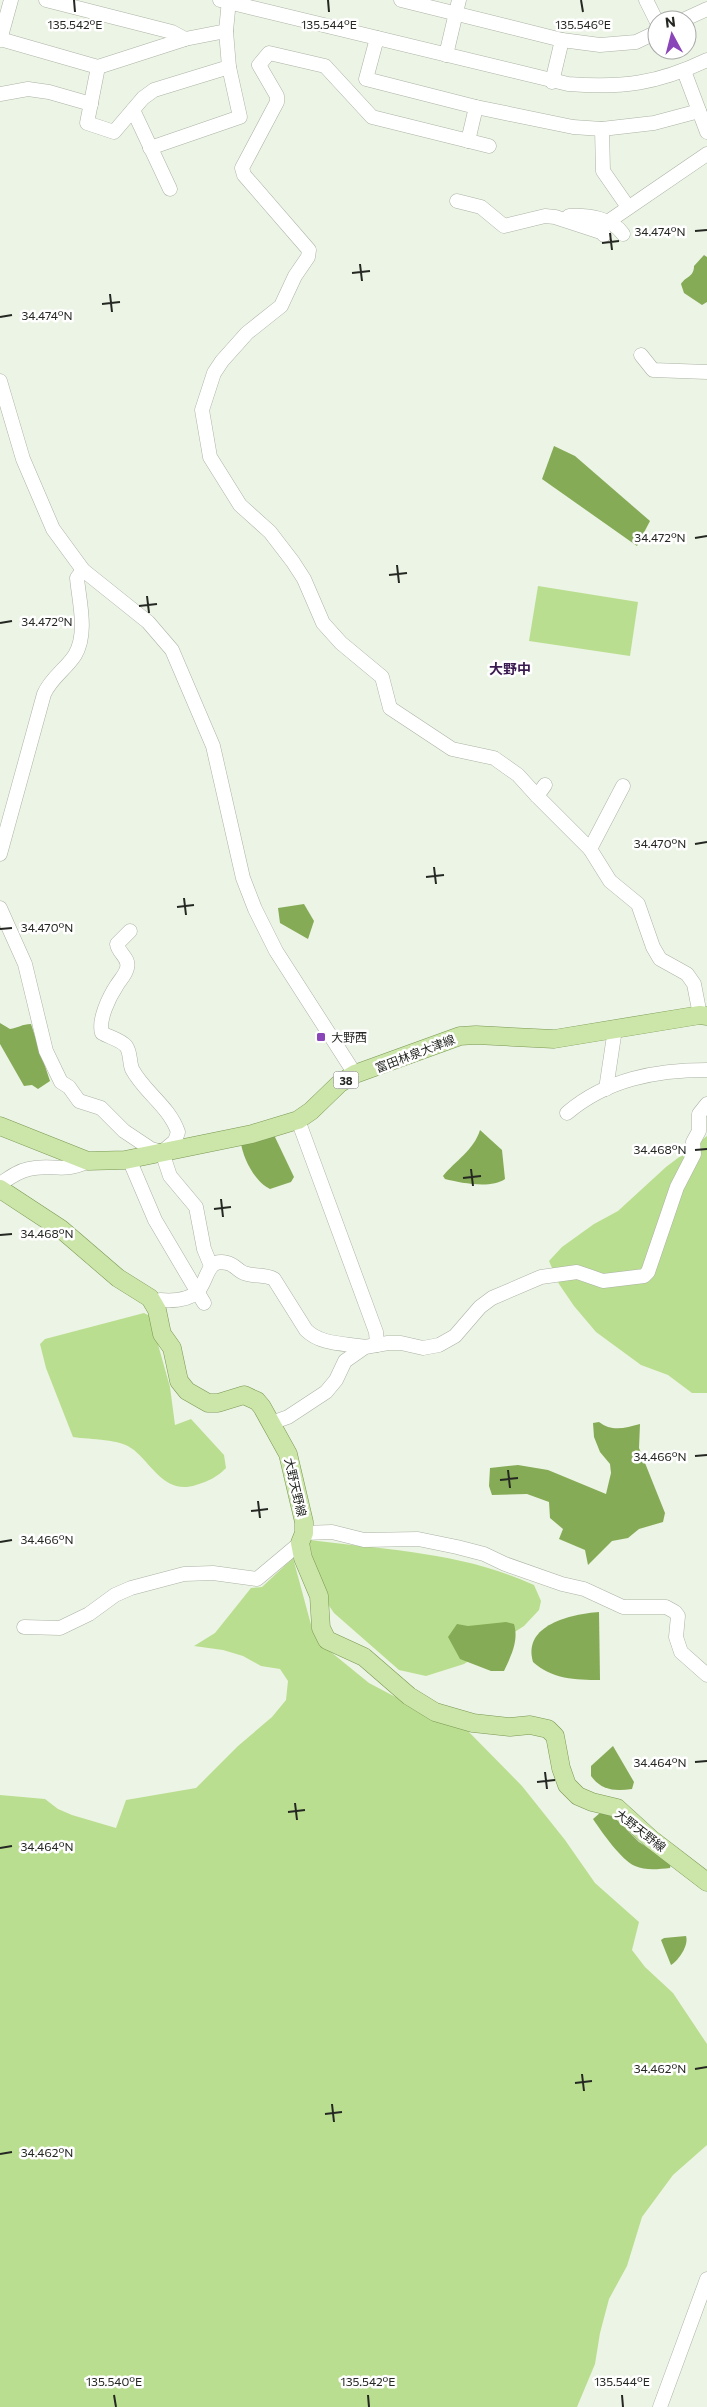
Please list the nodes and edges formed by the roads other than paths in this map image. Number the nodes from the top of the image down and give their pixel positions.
1 (11, 0) edge
2 (46, 0) edge
3 (402, 0) edge
4 (226, 1) edge
5 (457, 7) edge
6 (226, 31) junction
7 (647, 37) edge
8 (377, 38) junction
9 (0, 39) edge
10 (185, 39) junction
11 (562, 40) junction
12 (446, 55) junction
13 (707, 60) edge
14 (98, 66) junction
15 (230, 67) junction
16 (684, 71) junction
17 (552, 82) junction
18 (0, 94) edge
19 (91, 104) junction
20 (476, 107) junction
21 (133, 110) junction
22 (699, 111) junction
23 (602, 129) junction
24 (707, 132) edge
25 (468, 141) junction
26 (489, 146) dead end
27 (150, 148) junction
28 (707, 154) edge
29 (170, 189) dead end
30 (457, 201) dead end
31 (628, 208) junction
32 (564, 220) junction
33 (609, 220) junction
34 (623, 234) dead end
35 (604, 235) dead end
36 (640, 354) dead end
37 (707, 372) edge
38 (0, 381) edge
39 (83, 570) junction
40 (623, 786) dead end
41 (590, 849) junction
42 (0, 854) edge
43 (0, 908) edge
44 (130, 931) dead end
45 (703, 1016) edge
46 (615, 1029) junction
47 (707, 1070) edge
48 (355, 1074) junction
49 (606, 1089) junction
50 (707, 1104) edge
51 (567, 1113) dead end
52 (298, 1120) junction
53 (0, 1126) edge
54 (162, 1152) junction
55 (129, 1159) junction
56 (88, 1162) junction
57 (0, 1184) edge
58 (0, 1189) edge
59 (211, 1266) junction
60 (201, 1297) junction
61 (160, 1300) dead end
62 (371, 1346) junction
63 (288, 1417) junction
64 (271, 1423) junction
65 (280, 1440) junction
66 (302, 1538) junction
67 (24, 1628) dead end
68 (707, 1675) edge
69 (707, 1882) edge
70 (707, 2279) edge
71 (660, 2407) edge

1 - 9 street
2 - 10 street
3 - 5 street
4 - 6 street
4 - 8 street
5 - 11 street
5 - 12 street
6 - 10 street
6 - 15 street
7 - 11 street
8 - 12 street
8 - 20 street
9 - 14 street
10 - 14 street
11 - 17 street
12 - 17 street
13 - 16 street
14 - 19 street
15 - 21 street
15 - 27 street
16 - 17 street
16 - 22 street
18 - 19 street
19 - 21 street
20 - 23 street
20 - 25 street
21 - 27 street
22 - 23 street
22 - 24 street
23 - 31 street
25 - 26 street
25 - 41 street
27 - 29 street
28 - 31 street
30 - 32 street
31 - 33 street
32 - 33 street
32 - 35 street
33 - 34 street
36 - 37 street
38 - 39 street
39 - 42 street
39 - 48 street
40 - 41 street
41 - 45 street
43 - 54 street
44 - 54 street
45 - 46 main road, 富田林泉大津線 / 38
46 - 48 main road, 富田林泉大津線 / 38
46 - 49 street
47 - 49 street
48 - 52 main road, 富田林泉大津線 / 38
49 - 51 street
50 - 62 street
52 - 54 main road, 富田林泉大津線 / 38
52 - 62 street
53 - 56 main road, 富田林泉大津線 / 38
54 - 55 main road, 富田林泉大津線 / 38
54 - 59 street
55 - 56 main road, 富田林泉大津線 / 38
55 - 60 street
56 - 57 street
58 - 64 main road, 大野天野線
59 - 60 street
59 - 62 street
60 - 61 street
62 - 63 street
63 - 64 street
63 - 65 street
64 - 65 main road, 大野天野線
65 - 66 main road, 大野天野線
66 - 67 street
66 - 68 street
66 - 69 main road, 大野天野線
70 - 71 street

